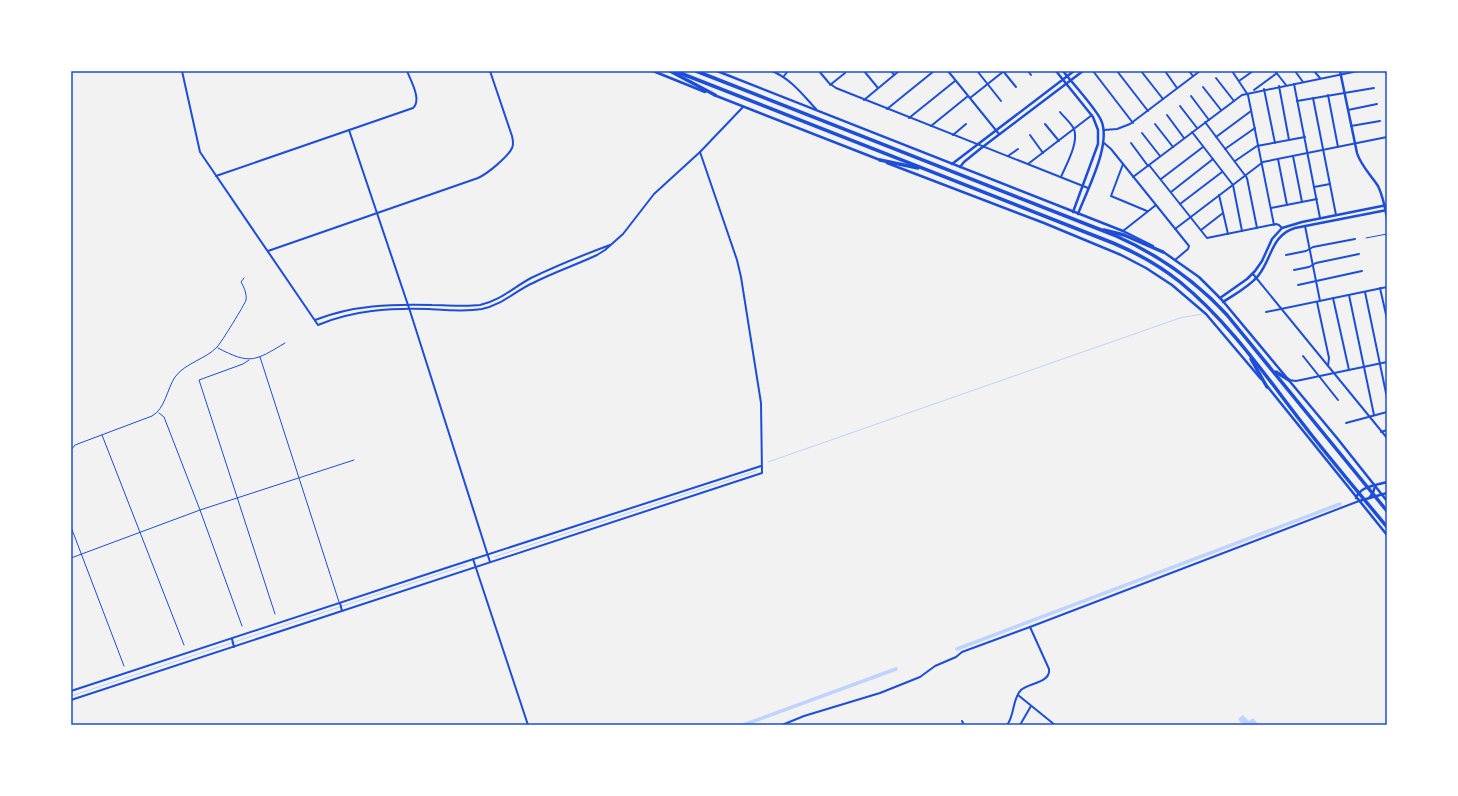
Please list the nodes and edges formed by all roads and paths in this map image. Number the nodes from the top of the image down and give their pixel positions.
1 (182, 71) edge
2 (407, 71) edge
3 (490, 71) edge
4 (653, 71) edge
5 (670, 71) edge
6 (675, 71) edge
7 (696, 71) edge
8 (717, 71) edge
9 (772, 71) edge
10 (788, 71) edge
11 (819, 71) edge
12 (864, 71) edge
13 (890, 71) edge
14 (899, 71) edge
15 (934, 71) edge
16 (948, 71) edge
17 (1003, 71) edge
18 (1028, 71) edge
19 (1056, 71) edge
20 (1063, 71) edge
21 (1074, 71) edge
22 (1083, 71) edge
23 (1094, 71) edge
24 (1117, 71) edge
25 (1141, 71) edge
26 (1165, 71) edge
27 (1189, 71) edge
28 (1200, 71) edge
29 (1232, 71) edge
30 (1253, 71) edge
31 (1294, 71) edge
32 (1314, 71) edge
33 (1358, 71) edge
34 (1386, 71) edge
35 (978, 72) dead end
36 (1276, 72) edge
37 (845, 73) dead end
38 (1340, 73) edge
39 (1031, 74) dead end
40 (894, 75) junction
41 (1387, 75) edge
42 (1067, 76) junction
43 (1193, 76) junction
44 (783, 77) junction
45 (1216, 78) dead end
46 (1320, 78) junction
47 (1063, 79) junction
48 (955, 80) junction
49 (1070, 80) junction
50 (1239, 81) junction
51 (1303, 82) junction
52 (1294, 83) junction
53 (988, 84) junction
54 (1066, 84) junction
55 (830, 85) junction
56 (1286, 85) junction
57 (1279, 86) junction
58 (1016, 87) dead end
59 (1203, 87) dead end
60 (878, 88) junction
61 (1178, 88) junction
62 (1374, 88) dead end
63 (1264, 89) junction
64 (1252, 92) junction
65 (1247, 93) junction
66 (1344, 93) junction
67 (715, 95) junction
68 (1328, 95) junction
69 (1190, 96) dead end
70 (969, 97) junction
71 (1313, 98) junction
72 (1163, 99) junction
73 (864, 100) junction
74 (1001, 101) dead end
75 (1234, 101) junction
76 (1298, 101) junction
77 (1377, 104) dead end
78 (1180, 106) dead end
79 (743, 107) junction
80 (887, 109) junction
81 (1221, 110) junction
82 (1348, 110) junction
83 (818, 111) junction
84 (1148, 111) junction
85 (1252, 111) junction
86 (1060, 112) dead end
87 (1092, 115) junction
88 (1167, 115) dead end
89 (909, 118) junction
90 (1209, 120) junction
91 (1380, 121) dead end
92 (1133, 122) junction
93 (1205, 122) junction
94 (966, 124) dead end
95 (1045, 124) dead end
96 (1155, 124) dead end
97 (931, 126) junction
98 (1351, 126) junction
99 (1197, 128) junction
100 (1255, 128) junction
101 (1074, 129) junction
102 (349, 130) junction
103 (1104, 130) junction
104 (996, 131) junction
105 (1192, 132) junction
106 (1142, 133) dead end
107 (999, 134) junction
108 (953, 135) junction
109 (1030, 135) dead end
110 (1216, 137) junction
111 (1305, 137) junction
112 (1184, 138) junction
113 (1387, 138) edge
114 (1290, 140) junction
115 (1058, 141) junction
116 (1104, 143) junction
117 (1130, 143) dead end
118 (1275, 143) junction
119 (979, 144) junction
120 (1354, 144) junction
121 (983, 146) junction
122 (1203, 146) junction
123 (1258, 146) junction
124 (1173, 147) junction
125 (1338, 147) junction
126 (1018, 149) dead end
127 (1225, 149) junction
128 (1323, 150) junction
129 (700, 152) junction
130 (1044, 153) junction
131 (1308, 153) junction
132 (1008, 156) junction
133 (1160, 156) junction
134 (1293, 156) junction
135 (1213, 159) junction
136 (1278, 159) junction
137 (880, 160) junction
138 (1235, 162) junction
139 (1262, 163) junction
140 (952, 164) junction
141 (1028, 164) junction
142 (1123, 164) junction
143 (1149, 165) junction
144 (960, 167) junction
145 (928, 170) junction
146 (1222, 172) junction
147 (1245, 175) junction
148 (216, 176) junction
149 (1061, 177) junction
150 (1133, 177) junction
151 (1161, 179) junction
152 (1330, 184) junction
153 (1232, 185) junction
154 (1083, 186) junction
155 (1314, 187) junction
156 (1088, 188) junction
157 (1171, 192) junction
158 (1219, 195) junction
159 (1317, 199) junction
160 (1302, 202) junction
161 (1180, 204) junction
162 (1156, 205) junction
163 (1287, 205) junction
164 (1386, 205) edge
165 (1271, 208) junction
166 (1386, 210) edge
167 (1148, 211) junction
168 (1073, 212) junction
169 (377, 213) junction
170 (1223, 213) junction
171 (1078, 214) junction
172 (1336, 215) junction
173 (1191, 217) junction
174 (1320, 218) junction
175 (1387, 218) edge
176 (1274, 225) junction
177 (1305, 226) junction
178 (1257, 228) junction
179 (1282, 228) junction
180 (1097, 229) junction
181 (1175, 229) junction
182 (1201, 230) junction
183 (1123, 231) junction
184 (1242, 231) junction
185 (1228, 234) junction
186 (1387, 234) edge
187 (1366, 238) dead end
188 (1355, 239) dead end
189 (611, 244) junction
190 (1309, 249) junction
191 (268, 251) junction
192 (1163, 252) junction
193 (1359, 254) dead end
194 (1286, 255) dead end
195 (1175, 260) junction
196 (1313, 265) junction
197 (1294, 270) dead end
198 (1362, 271) dead end
199 (1253, 274) junction
200 (244, 278) dead end
201 (532, 278) junction
202 (1256, 278) junction
203 (1316, 281) junction
204 (534, 282) junction
205 (1298, 285) dead end
206 (1387, 287) edge
207 (1380, 288) junction
208 (1365, 292) junction
209 (1349, 295) junction
210 (1220, 298) junction
211 (1333, 298) junction
212 (1319, 301) junction
213 (1223, 302) junction
214 (408, 304) junction
215 (409, 309) junction
216 (1282, 309) junction
217 (1266, 312) dead end
218 (315, 320) junction
219 (1387, 320) edge
220 (285, 343) dead end
221 (217, 347) junction
222 (1245, 350) junction
223 (1303, 356) dead end
224 (260, 357) junction
225 (249, 360) junction
226 (1387, 362) edge
227 (1380, 363) junction
228 (1269, 365) junction
229 (1328, 366) junction
230 (1364, 367) junction
231 (1349, 370) junction
232 (1334, 373) junction
233 (1319, 376) junction
234 (1289, 380) junction
235 (1296, 381) junction
236 (1294, 386) junction
237 (1267, 387) junction
238 (1387, 398) edge
239 (1338, 400) dead end
240 (158, 412) junction
241 (1387, 412) edge
242 (1374, 415) junction
243 (1370, 417) junction
244 (1346, 423) dead end
245 (1387, 430) edge
246 (1381, 432) junction
247 (102, 435) junction
248 (1387, 438) edge
249 (71, 450) edge
250 (354, 460) dead end
251 (761, 466) junction
252 (299, 478) junction
253 (1387, 482) edge
254 (701, 486) junction
255 (1374, 487) junction
256 (703, 491) junction
257 (1387, 492) edge
258 (1380, 494) junction
259 (1357, 497) junction
260 (237, 498) junction
261 (1369, 498) junction
262 (1360, 501) junction
263 (1387, 502) edge
264 (1356, 503) junction
265 (200, 510) junction
266 (1387, 511) edge
267 (71, 527) edge
268 (1387, 527) edge
269 (140, 532) junction
270 (1387, 535) edge
271 (82, 554) junction
272 (488, 555) junction
273 (71, 558) edge
274 (473, 559) junction
275 (490, 562) junction
276 (476, 567) junction
277 (340, 604) junction
278 (342, 610) junction
279 (275, 614) dead end
280 (242, 626) dead end
281 (1030, 627) junction
282 (232, 640) junction
283 (184, 645) dead end
284 (234, 646) junction
285 (124, 666) dead end
286 (71, 691) edge
287 (1018, 695) junction
288 (71, 700) edge
289 (1031, 706) junction
290 (962, 721) dead end
291 (528, 725) edge
292 (782, 725) edge
293 (964, 725) edge
294 (1007, 725) edge
295 (1020, 725) edge
296 (1055, 725) edge

1 - 148 street
2 - 102 street
3 - 169 street
4 - 67 main road
5 - 67 highway
6 - 145 highway
7 - 180 highway
8 - 83 main road
9 - 44 street
10 - 44 street
11 - 55 street
12 - 60 street
13 - 40 street
14 - 40 street
15 - 80 street
16 - 48 street
17 - 53 street
17 - 58 street
18 - 39 street
19 - 47 main road
20 - 42 main road
21 - 42 main road
22 - 49 main road
23 - 92 street
24 - 84 street
25 - 72 street
26 - 61 street
27 - 43 street
28 - 43 street
29 - 50 street
30 - 50 street
31 - 51 street
32 - 46 street
33 - 38 street
34 - 41 street
35 - 53 street
36 - 56 street
36 - 64 street
37 - 55 street
38 - 46 street
38 - 66 main road
40 - 60 street
42 - 47 main road
42 - 49 main road
43 - 61 street
44 - 83 street
45 - 75 street
46 - 51 street
47 - 54 main road
47 - 104 main road
48 - 70 street
48 - 89 street
49 - 54 main road
49 - 103 main road
50 - 65 street
51 - 52 street
52 - 56 street
52 - 76 street
53 - 70 street
53 - 74 street
54 - 87 main road
54 - 107 main road
55 - 73 street
56 - 57 street
57 - 63 street
57 - 114 street
59 - 81 street
60 - 73 street
61 - 72 street
62 - 66 street
63 - 64 street
63 - 118 street
64 - 65 street
65 - 75 street
65 - 85 street
66 - 68 street
66 - 82 main road
67 - 79 main road
68 - 71 street
68 - 125 street
69 - 90 street
70 - 97 street
70 - 104 street
71 - 76 street
71 - 128 street
72 - 84 street
73 - 80 street
75 - 81 street
76 - 111 street
77 - 82 street
78 - 99 street
79 - 129 street
79 - 137 main road
80 - 89 street
81 - 90 street
82 - 98 main road
83 - 140 main road
84 - 92 street
85 - 100 street
85 - 110 street
86 - 101 street
87 - 101 street
87 - 154 main road
88 - 112 street
89 - 97 street
90 - 93 street
91 - 98 street
92 - 103 street
93 - 99 street
93 - 110 street
94 - 108 street
95 - 115 street
96 - 124 street
97 - 108 street
98 - 120 main road
99 - 105 street
100 - 123 street
100 - 127 street
101 - 115 street
101 - 149 street
102 - 148 street
102 - 169 street
103 - 116 main road
104 - 107 street
104 - 119 main road
105 - 112 street
105 - 122 street
106 - 133 street
107 - 121 main road
108 - 119 street
109 - 130 street
110 - 127 street
111 - 114 street
111 - 131 street
112 - 124 street
113 - 120 street
114 - 118 street
115 - 130 street
116 - 142 street
116 - 156 main road
117 - 143 street
118 - 123 street
119 - 121 street
119 - 140 main road
120 - 125 street
120 - 164 main road
121 - 132 street
121 - 144 main road
122 - 135 street
122 - 151 street
123 - 138 street
123 - 139 street
124 - 133 street
125 - 128 street
126 - 132 street
127 - 138 street
128 - 131 street
128 - 152 street
129 - 189 street
129 - 251 street
130 - 141 street
131 - 134 street
131 - 155 street
132 - 141 street
133 - 143 street
134 - 136 street
134 - 160 street
135 - 146 street
135 - 157 street
136 - 139 street
136 - 163 street
137 - 145 highway
137 - 237 main road
138 - 147 street
139 - 147 street
139 - 165 street
140 - 144 main road
141 - 149 street
142 - 150 street
142 - 167 street
143 - 150 street
143 - 151 street
144 - 168 main road
145 - 222 highway
146 - 153 street
146 - 161 street
147 - 153 street
147 - 178 street
148 - 191 street
149 - 154 street
150 - 162 street
151 - 157 street
152 - 155 street
152 - 172 street
153 - 158 street
153 - 184 street
154 - 156 street
154 - 168 main road
155 - 159 street
156 - 171 main road
157 - 161 street
158 - 170 street
158 - 173 street
159 - 160 street
159 - 174 street
160 - 163 street
161 - 173 street
162 - 167 street
162 - 181 street
163 - 165 street
164 - 166 main road
164 - 172 main road
165 - 176 street
166 - 175 main road
166 - 177 main road
167 - 183 street
168 - 171 main road
169 - 191 street
169 - 214 street
170 - 182 street
170 - 185 street
171 - 183 main road
172 - 174 main road
173 - 181 street
173 - 182 street
174 - 179 main road
176 - 178 street
176 - 179 street
177 - 190 street
177 - 202 main road
178 - 184 street
179 - 199 main road
180 - 192 highway
180 - 228 highway
181 - 195 street
182 - 185 street
183 - 192 main road
184 - 185 street
186 - 187 lane
188 - 190 street
189 - 201 street
189 - 204 street
190 - 194 street
190 - 196 street
191 - 218 street
192 - 195 main road
193 - 196 street
195 - 210 main road
196 - 197 street
196 - 203 street
198 - 203 street
199 - 202 street
199 - 210 main road
200 - 221 lane
201 - 204 street
201 - 214 street
202 - 213 main road
202 - 216 street
203 - 205 street
203 - 212 street
204 - 215 street
206 - 207 street
207 - 208 street
207 - 219 street
208 - 209 street
208 - 227 street
209 - 211 street
209 - 230 street
210 - 213 main road
211 - 212 street
211 - 231 street
212 - 216 street
212 - 229 street
213 - 234 main road
214 - 215 street
214 - 218 street
215 - 218 street
215 - 272 street
216 - 217 street
216 - 229 street
220 - 224 lane
221 - 225 lane
221 - 240 lane
222 - 237 highway
222 - 268 highway
223 - 233 street
224 - 225 lane
224 - 252 lane
225 - 260 lane
226 - 227 street
227 - 230 street
227 - 238 street
228 - 234 highway
228 - 266 highway
229 - 232 street
230 - 231 street
230 - 242 street
231 - 232 street
232 - 233 street
232 - 243 street
233 - 235 street
233 - 239 street
234 - 235 street
234 - 236 main road
235 - 236 street
236 - 255 main road
237 - 259 main road
240 - 247 lane
240 - 265 lane
241 - 242 street
242 - 243 street
243 - 244 street
243 - 246 street
245 - 246 street
246 - 248 street
247 - 249 lane
247 - 269 lane
250 - 252 lane
251 - 254 street
251 - 256 street
252 - 260 lane
252 - 277 lane
253 - 255 main road
254 - 256 street
254 - 272 street
255 - 258 main road
255 - 259 main road
255 - 261 main road
256 - 275 street
257 - 258 main road
258 - 261 main road
258 - 263 main road
259 - 262 main road
259 - 264 street
260 - 265 lane
260 - 279 lane
261 - 262 main road
262 - 264 street
262 - 270 main road
264 - 281 street
265 - 269 lane
265 - 280 lane
267 - 271 lane
269 - 271 lane
269 - 283 lane
271 - 273 lane
271 - 285 lane
272 - 274 street
272 - 275 street
274 - 276 street
274 - 277 street
275 - 276 street
276 - 278 street
276 - 291 street
277 - 278 street
277 - 282 street
278 - 284 street
281 - 287 street
281 - 292 street
282 - 284 street
282 - 286 street
284 - 288 street
287 - 289 street
287 - 294 street
289 - 295 street
289 - 296 street
290 - 293 street

